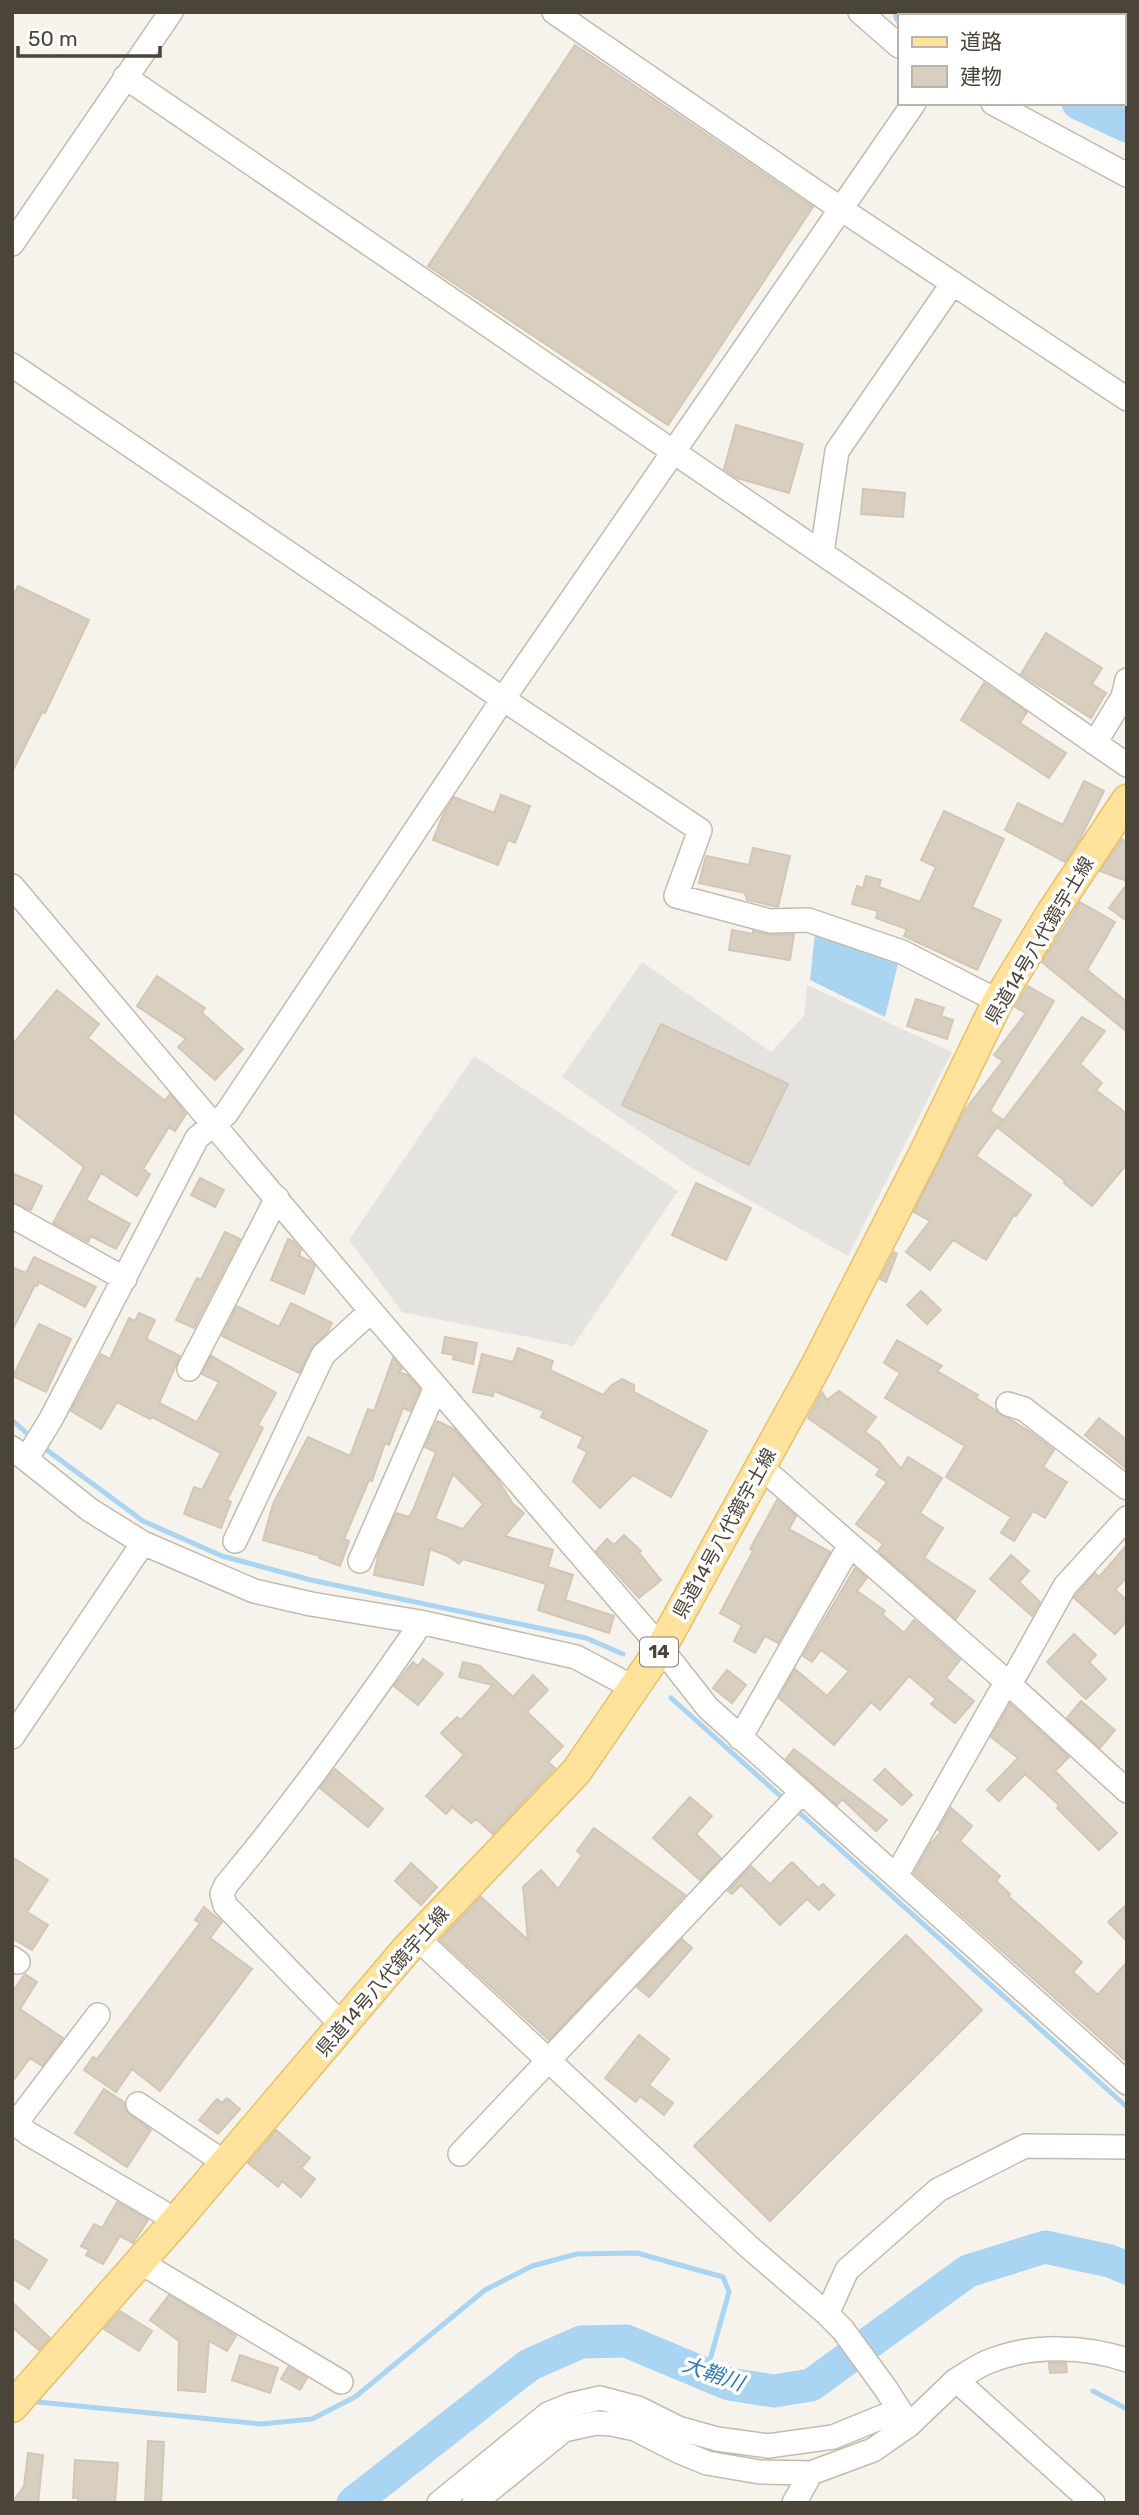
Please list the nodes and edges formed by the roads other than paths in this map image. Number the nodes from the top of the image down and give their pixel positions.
1 (171, 12) edge
2 (554, 12) edge
3 (860, 12) edge
4 (584, 21) edge
5 (898, 45) edge
6 (125, 77) junction
7 (913, 105) edge
8 (997, 105) edge
9 (1127, 175) edge
10 (841, 209) junction
11 (12, 244) edge
12 (953, 283) junction
13 (12, 365) edge
14 (1127, 399) edge
15 (673, 452) junction
16 (822, 553) junction
17 (1127, 680) edge
18 (503, 699) junction
19 (1095, 743) junction
20 (1127, 765) edge
21 (1127, 800) edge
22 (12, 886) edge
23 (998, 1001) junction
24 (212, 1124) junction
25 (277, 1198) junction
26 (15, 1225) edge
27 (125, 1279) junction
28 (371, 1311) junction
29 (189, 1369) dead end
30 (436, 1387) junction
31 (1008, 1404) dead end
32 (25, 1450) edge
33 (761, 1467) junction
34 (1127, 1488) edge
35 (1127, 1518) edge
36 (235, 1541) dead end
37 (143, 1543) junction
38 (850, 1545) junction
39 (360, 1561) dead end
40 (420, 1622) junction
41 (662, 1648) junction
42 (1007, 1682) junction
43 (634, 1688) junction
44 (12, 1737) edge
45 (740, 1738) junction
46 (1127, 1791) edge
47 (799, 1794) junction
48 (896, 1876) junction
49 (416, 1938) junction
50 (97, 2015) dead end
51 (343, 2026) junction
52 (547, 2060) junction
53 (1127, 2084) edge
54 (138, 2104) dead end
55 (14, 2122) edge
56 (1127, 2147) edge
57 (460, 2154) dead end
58 (225, 2163) junction
59 (174, 2222) junction
60 (140, 2262) junction
61 (835, 2322) junction
62 (1127, 2360) edge
63 (956, 2381) junction
64 (341, 2382) dead end
65 (20, 2398) edge
66 (904, 2418) junction
67 (811, 2473) junction
68 (439, 2503) edge
69 (474, 2503) edge
70 (794, 2503) edge
71 (1093, 2503) edge

1 - 6 street
2 - 4 street
3 - 5 street
4 - 10 street
6 - 11 street
6 - 15 street
7 - 10 street
8 - 9 street
10 - 12 street
10 - 15 street
12 - 14 street
12 - 16 street
13 - 18 street
15 - 16 street
15 - 18 street
16 - 19 street
17 - 19 street
18 - 23 street
18 - 24 street
19 - 20 street
21 - 23 main road, 県道14号八代鏡宇土線 / 14
22 - 24 street
23 - 33 main road, 県道14号八代鏡宇土線 / 14
24 - 25 street
24 - 27 street
25 - 28 street
25 - 29 street
26 - 27 street
27 - 32 street
28 - 30 street
28 - 36 street
30 - 39 street
30 - 41 street
31 - 34 street
32 - 37 street
33 - 38 street
33 - 41 main road, 県道14号八代鏡宇土線 / 14
35 - 42 street
37 - 40 street
37 - 44 street
38 - 42 street
38 - 45 street
40 - 43 street
40 - 51 street
41 - 43 main road, 県道14号八代鏡宇土線 / 14
41 - 45 street
42 - 46 street
42 - 48 street
43 - 49 main road, 県道14号八代鏡宇土線 / 14
45 - 47 street
47 - 48 street
47 - 52 street
48 - 53 street
49 - 51 main road, 県道14号八代鏡宇土線 / 14
49 - 52 street
50 - 55 street
51 - 58 main road, 県道14号八代鏡宇土線 / 14
52 - 57 street
52 - 61 street
54 - 58 street
55 - 59 street
56 - 61 street
58 - 59 main road, 県道14号八代鏡宇土線 / 14
59 - 60 main road, 県道14号八代鏡宇土線 / 14
60 - 64 street
60 - 65 main road, 県道14号八代鏡宇土線 / 14
61 - 66 street
62 - 63 street
63 - 66 street
63 - 71 street
66 - 67 street
66 - 68 street
67 - 69 street
67 - 70 street

